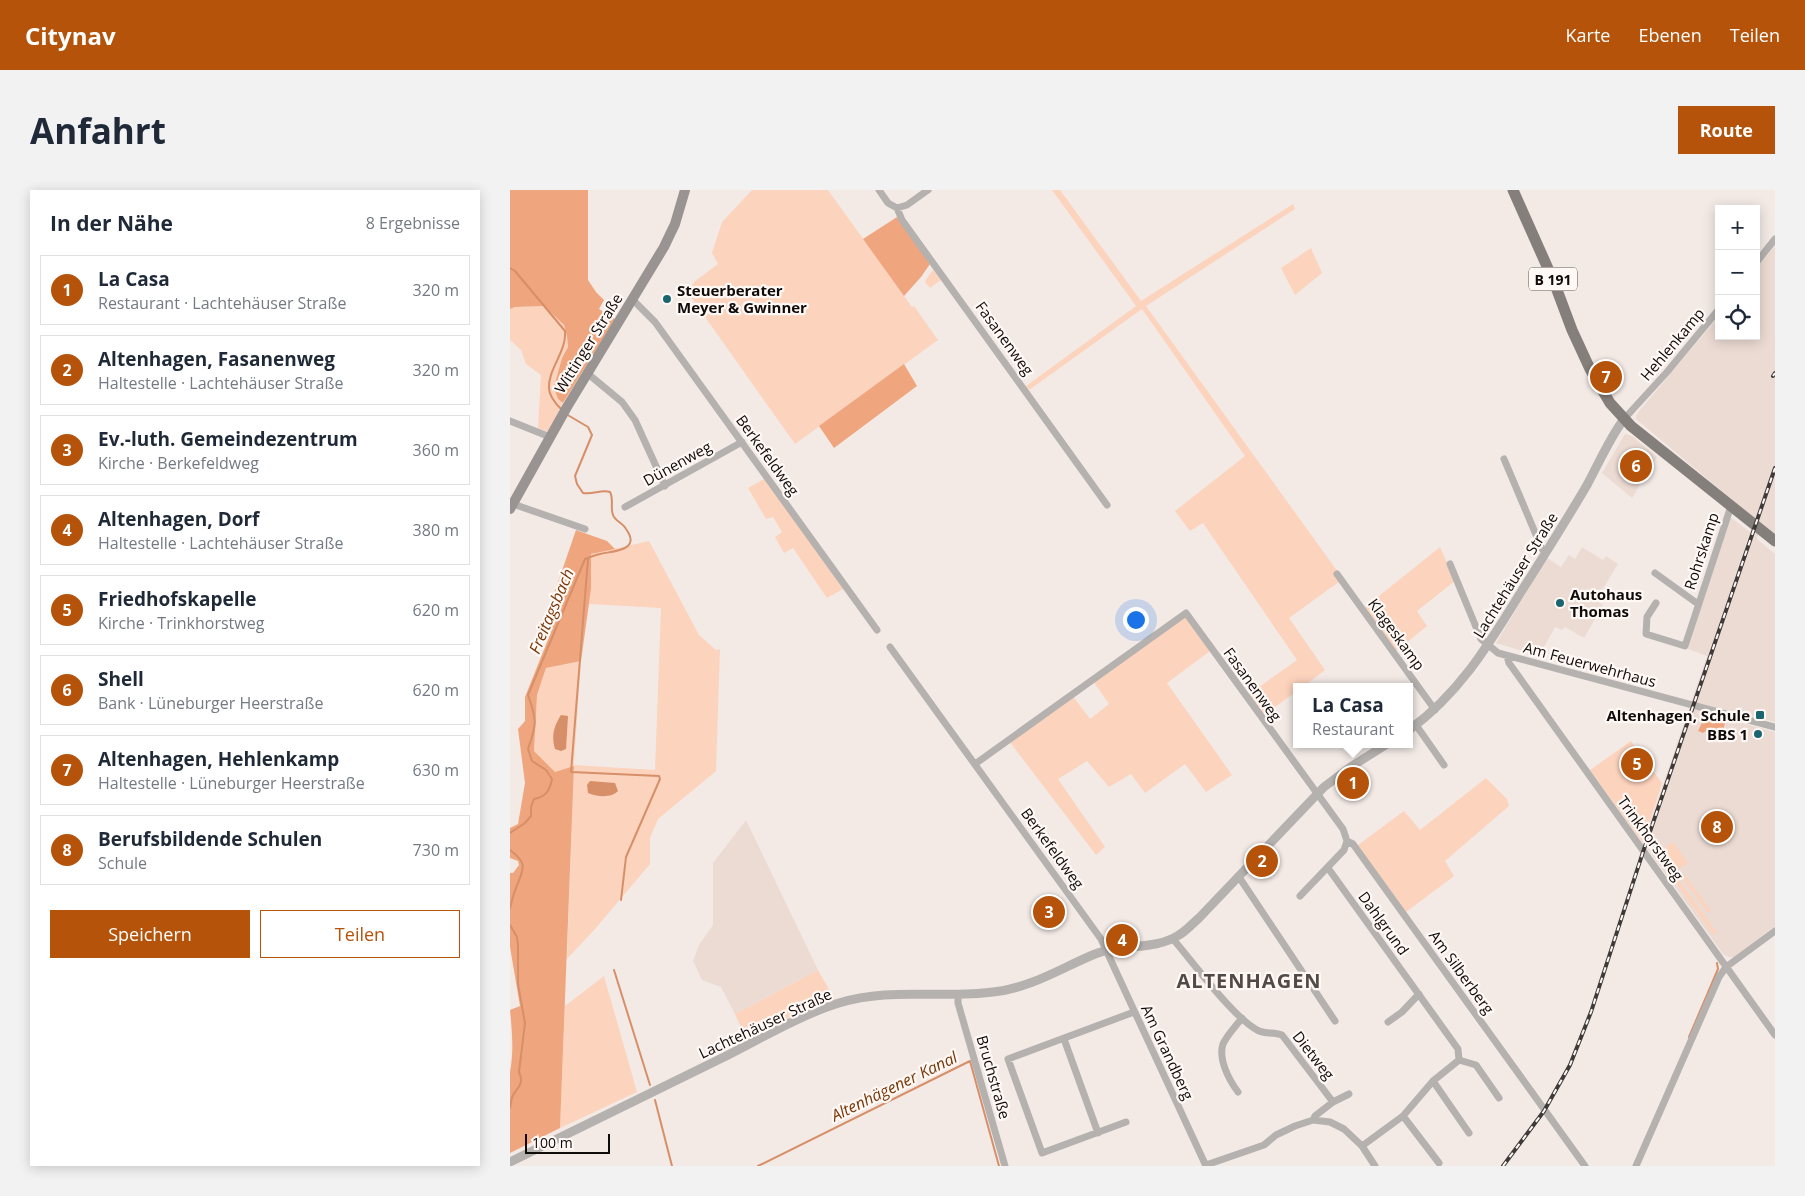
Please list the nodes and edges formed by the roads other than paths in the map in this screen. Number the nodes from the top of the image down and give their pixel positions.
1 (685, 190) edge
2 (878, 190) edge
3 (928, 190) edge
4 (1513, 190) edge
5 (897, 208) junction
6 (1775, 239) edge
7 (1760, 258) edge
8 (633, 300) junction
9 (1715, 314) edge
10 (587, 373) junction
11 (1624, 419) junction
12 (510, 420) edge
13 (550, 437) junction
14 (742, 442) junction
15 (1504, 459) dead end
16 (665, 486) junction
17 (1107, 505) dead end
18 (511, 506) edge
19 (1731, 506) junction
20 (626, 507) dead end
21 (585, 529) dead end
22 (1775, 541) edge
23 (1546, 552) junction
24 (1450, 564) dead end
25 (1655, 573) dead end
26 (1337, 574) dead end
27 (1656, 603) dead end
28 (1698, 604) junction
29 (877, 630) dead end
30 (1488, 646) junction
31 (890, 647) dead end
32 (1507, 656) junction
33 (1435, 710) junction
34 (1775, 727) edge
35 (1413, 728) edge
36 (1381, 748) edge
37 (975, 764) junction
38 (1444, 765) dead end
39 (1316, 795) junction
40 (1347, 841) junction
41 (1328, 868) junction
42 (1239, 877) junction
43 (1300, 896) dead end
44 (1775, 931) edge
45 (1173, 938) junction
46 (1105, 950) junction
47 (1726, 967) junction
48 (1418, 994) junction
49 (958, 995) junction
50 (1134, 1012) junction
51 (1242, 1018) junction
52 (1335, 1021) dead end
53 (1388, 1022) dead end
54 (1775, 1035) edge
55 (1064, 1039) junction
56 (1459, 1060) junction
57 (1433, 1081) junction
58 (1238, 1092) dead end
59 (1349, 1094) dead end
60 (1499, 1098) dead end
61 (1333, 1102) junction
62 (1403, 1116) junction
63 (1313, 1120) junction
64 (1126, 1122) dead end
65 (1098, 1133) junction
66 (1469, 1133) dead end
67 (1362, 1146) junction
68 (510, 1162) edge
69 (1439, 1163) dead end
70 (1206, 1165) edge
71 (1005, 1166) edge
72 (1375, 1166) edge
73 (1585, 1166) edge
74 (1636, 1166) edge

1 - 8 main road, Wittinger Straße
2 - 5 street, Fasanenweg
3 - 5 street
4 - 11 main road, B 191
5 - 17 street, Fasanenweg
6 - 7 street
8 - 10 main road, Wittinger Straße
8 - 14 street, Berkefeldweg
9 - 11 street, Hehlenkamp
10 - 13 main road, Wittinger Straße
10 - 16 street
11 - 19 main road, B 191
11 - 23 street, Lachtehäuser Straße
12 - 13 street
13 - 18 main road, Wittinger Straße
14 - 16 street, Dünenweg
14 - 29 street, Berkefeldweg
15 - 23 street
16 - 20 street, Dünenweg
18 - 21 street
19 - 22 main road, B 191
19 - 28 street, Rohrskamp
23 - 30 street, Lachtehäuser Straße
24 - 30 street
25 - 28 street, Rohrskamp
26 - 33 street, Klageskamp
27 - 28 street, Rohrskamp
30 - 32 street, Am Feuerwehrhaus
30 - 33 street, Lachtehäuser Straße
31 - 37 street, Berkefeldweg
32 - 34 street, Am Feuerwehrhaus
32 - 47 street, Trinkhorstweg
33 - 35 street, Lachtehäuser Straße
35 - 38 street
36 - 39 street, Lachtehäuser Straße
37 - 39 street, Fasanenweg
37 - 46 street, Berkefeldweg
39 - 40 street, Am Silberberg
39 - 42 street, Lachtehäuser Straße
40 - 41 street
40 - 73 street, Am Silberberg
41 - 43 street
41 - 48 street, Dahlgrund
42 - 45 street, Lachtehäuser Straße
42 - 52 street
44 - 47 street
45 - 46 street, Lachtehäuser Straße
45 - 51 street, Dietweg
46 - 49 street, Lachtehäuser Straße
46 - 50 street, Am Grandberg
47 - 54 street, Trinkhorstweg
47 - 74 street
48 - 53 street
48 - 56 street, Dahlgrund
49 - 68 street, Lachtehäuser Straße
49 - 71 street, Bruchstraße
50 - 55 street
50 - 70 street, Am Grandberg
51 - 58 street
51 - 61 street, Dietweg
55 - 65 street
55 - 65 street
56 - 57 street
56 - 60 street
57 - 62 street
57 - 66 street
59 - 61 street, Dietweg
61 - 63 street, Dietweg
62 - 67 street
62 - 69 street
63 - 67 street
63 - 70 street
64 - 65 street
67 - 72 street

